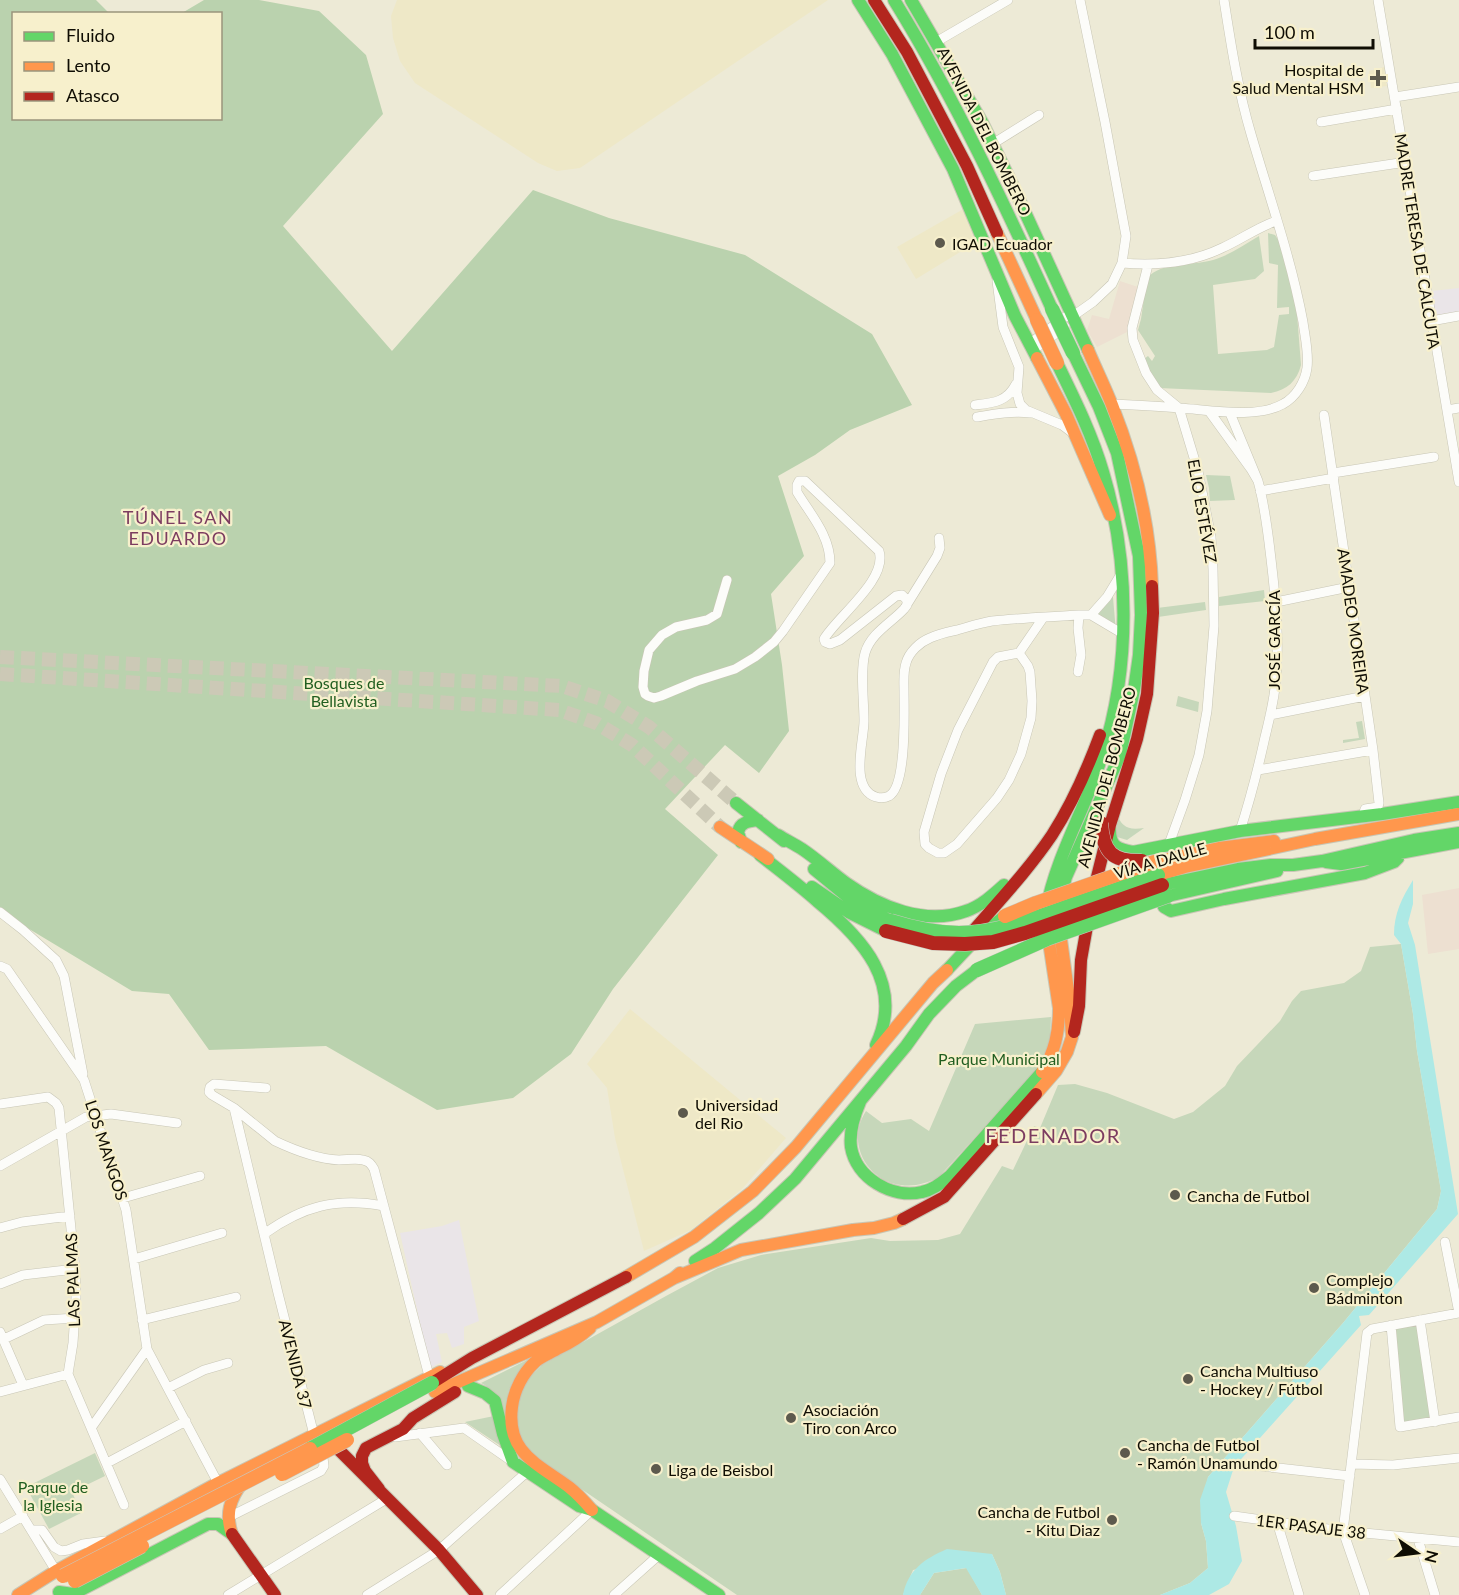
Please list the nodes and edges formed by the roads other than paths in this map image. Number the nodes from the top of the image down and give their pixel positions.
1 (858, 0) edge
2 (874, 0) edge
3 (894, 0) edge
4 (911, 0) edge
5 (1008, 0) edge
6 (1080, 0) edge
7 (1224, 0) edge
8 (1378, 0) edge
9 (936, 42) junction
10 (1459, 87) edge
11 (1395, 97) junction
12 (1397, 109) junction
13 (1038, 116) dead end
14 (1321, 122) dead end
15 (993, 143) junction
16 (1406, 162) junction
17 (1313, 176) dead end
18 (1276, 221) junction
19 (1122, 263) junction
20 (1148, 265) junction
21 (995, 270) junction
22 (1073, 316) junction
23 (1459, 316) edge
24 (1431, 321) junction
25 (1031, 347) junction
26 (1018, 379) junction
27 (1112, 404) junction
28 (975, 405) dead end
29 (1179, 408) junction
30 (1459, 408) edge
31 (1447, 410) junction
32 (1209, 411) junction
33 (1033, 413) junction
34 (1230, 413) junction
35 (1324, 415) dead end
36 (977, 417) dead end
37 (1076, 435) junction
38 (1434, 457) dead end
39 (1333, 476) junction
40 (1459, 482) edge
41 (1259, 486) junction
42 (1115, 527) junction
43 (939, 538) dead end
44 (1121, 574) junction
45 (727, 580) dead end
46 (1349, 587) junction
47 (1276, 602) junction
48 (906, 606) junction
49 (1078, 615) junction
50 (1091, 615) junction
51 (1043, 618) junction
52 (1123, 634) junction
53 (1019, 653) junction
54 (1078, 672) dead end
55 (1116, 694) junction
56 (1365, 696) junction
57 (1270, 715) junction
58 (1373, 750) junction
59 (1120, 755) junction
60 (1258, 770) junction
61 (1459, 802) edge
62 (736, 803) tunnel mouth
63 (1459, 814) edge
64 (1363, 816) junction
65 (758, 820) junction
66 (1105, 824) junction
67 (720, 827) tunnel mouth
68 (1240, 831) junction
69 (1459, 833) edge
70 (778, 835) junction
71 (1315, 839) junction
72 (741, 842) junction
73 (1459, 842) edge
74 (1400, 852) junction
75 (760, 855) junction
76 (1322, 861) junction
77 (1031, 862) junction
78 (1162, 866) junction
79 (0, 912) edge
80 (889, 926) junction
81 (0, 966) edge
82 (933, 983) junction
83 (1072, 1037) junction
84 (873, 1054) junction
85 (84, 1080) junction
86 (266, 1088) dead end
87 (860, 1102) junction
88 (0, 1104) edge
89 (234, 1108) junction
90 (96, 1114) junction
91 (177, 1123) dead end
92 (61, 1130) junction
93 (0, 1166) edge
94 (200, 1176) dead end
95 (123, 1198) junction
96 (384, 1206) junction
97 (70, 1216) junction
98 (0, 1228) edge
99 (222, 1233) dead end
100 (264, 1234) junction
101 (1445, 1242) dead end
102 (134, 1259) junction
103 (75, 1269) junction
104 (674, 1278) junction
105 (0, 1284) edge
106 (236, 1297) dead end
107 (1459, 1313) edge
108 (76, 1318) junction
109 (142, 1320) junction
110 (1420, 1320) junction
111 (597, 1322) junction
112 (1391, 1325) junction
113 (2, 1336) edge
114 (147, 1349) junction
115 (525, 1354) junction
116 (228, 1363) dead end
117 (68, 1374) junction
118 (432, 1384) junction
119 (23, 1385) junction
120 (468, 1386) junction
121 (168, 1388) junction
122 (0, 1392) edge
123 (351, 1416) junction
124 (1459, 1417) edge
125 (413, 1418) junction
126 (186, 1421) junction
127 (1435, 1422) junction
128 (91, 1428) junction
129 (420, 1433) junction
130 (383, 1439) junction
131 (326, 1448) junction
132 (1459, 1458) edge
133 (513, 1462) junction
134 (107, 1463) junction
135 (259, 1463) junction
136 (1242, 1464) dead end
137 (1352, 1464) junction
138 (447, 1465) dead end
139 (527, 1472) junction
140 (1350, 1476) junction
141 (0, 1479) edge
142 (218, 1483) junction
143 (383, 1494) junction
144 (232, 1498) junction
145 (180, 1503) junction
146 (124, 1505) dead end
147 (592, 1510) junction
148 (233, 1515) dead end
149 (23, 1516) junction
150 (1234, 1516) dead end
151 (1277, 1522) junction
152 (0, 1529) edge
153 (198, 1529) junction
154 (32, 1530) junction
155 (1343, 1531) junction
156 (232, 1534) junction
157 (1418, 1539) junction
158 (114, 1540) junction
159 (1459, 1542) edge
160 (438, 1550) junction
161 (660, 1554) junction
162 (261, 1575) junction
163 (65, 1576) junction
164 (57, 1593) edge
165 (18, 1595) edge
166 (30, 1595) edge
167 (228, 1595) edge
168 (275, 1595) edge
169 (367, 1595) edge
170 (477, 1595) edge
171 (500, 1595) edge
172 (614, 1595) edge
173 (719, 1595) edge
174 (1299, 1595) edge
175 (1365, 1595) edge
176 (1435, 1595) edge

1 - 21 main road, AVENIDA DEL BOMBERO
2 - 42 main road, AVENIDA DEL BOMBERO, bridge
3 - 59 main road, AVENIDA DEL BOMBERO, bridge
4 - 9 main road, AVENIDA DEL BOMBERO
5 - 9 street
6 - 19 street
7 - 18 street
8 - 11 street, MADRE TERESA DE CALCUTA
9 - 15 main road, AVENIDA DEL BOMBERO
10 - 11 street
11 - 12 street, MADRE TERESA DE CALCUTA
12 - 14 street
12 - 16 street, MADRE TERESA DE CALCUTA
13 - 15 street
15 - 22 main road, AVENIDA DEL BOMBERO
16 - 17 street
16 - 24 street, MADRE TERESA DE CALCUTA
18 - 20 street
18 - 34 street
19 - 20 street
19 - 22 street
20 - 29 street
21 - 25 main road, AVENIDA DEL BOMBERO
21 - 26 street
22 - 25 street
22 - 27 main road, AVENIDA DEL BOMBERO
23 - 24 street
24 - 31 street, MADRE TERESA DE CALCUTA
25 - 37 main road, AVENIDA DEL BOMBERO
26 - 28 street
26 - 33 street
27 - 29 street
27 - 66 main road, AVENIDA DEL BOMBERO
29 - 32 street
29 - 78 street, ELIO ESTÉVEZ
30 - 31 street
31 - 40 street, MADRE TERESA DE CALCUTA
32 - 34 street
32 - 41 street, JOSÉ GARCÍA
33 - 36 street
33 - 37 street
34 - 41 street, JOSÉ GARCÍA
35 - 39 street, AMADEO MOREIRA
37 - 42 main road, AVENIDA DEL BOMBERO
38 - 39 street
39 - 41 street
39 - 46 street, AMADEO MOREIRA
41 - 47 street, JOSÉ GARCÍA
42 - 44 main road, AVENIDA DEL BOMBERO
43 - 48 street
44 - 50 street
44 - 52 main road, AVENIDA DEL BOMBERO
45 - 48 street
46 - 47 street
46 - 56 street, AMADEO MOREIRA
47 - 57 street, JOSÉ GARCÍA
48 - 51 street
49 - 50 street
49 - 51 street
49 - 54 street
50 - 52 street
51 - 53 street
52 - 55 main road, AVENIDA DEL BOMBERO
53 - 53 street
55 - 77 main road
55 - 87 main road
56 - 57 street
56 - 58 street, AMADEO MOREIRA
57 - 60 street, JOSÉ GARCÍA
58 - 60 street
58 - 64 street, AMADEO MOREIRA
59 - 66 main road
59 - 83 main road, AVENIDA DEL BOMBERO
60 - 68 street, JOSÉ GARCÍA
61 - 64 main road, VÍA A DAULE
62 - 65 main road, VÍA A DAULE
63 - 71 main road, VÍA A DAULE
64 - 68 main road, VÍA A DAULE
65 - 70 main road, VÍA A DAULE
65 - 72 main road
66 - 78 main road, bridge
66 - 83 main road, AVENIDA DEL BOMBERO
67 - 72 main road, VÍA A DAULE
68 - 78 main road, VÍA A DAULE
69 - 76 main road, VÍA A DAULE
70 - 77 main road
70 - 80 main road, VÍA A DAULE
71 - 78 main road, VÍA A DAULE
71 - 78 main road, VÍA A DAULE
72 - 75 main road, VÍA A DAULE
73 - 74 main road, VÍA A DAULE
74 - 76 main road, VÍA A DAULE
74 - 78 main road
75 - 80 main road, VÍA A DAULE
75 - 84 main road
76 - 78 main road, VÍA A DAULE
77 - 82 main road
78 - 80 main road, VÍA A DAULE, bridge
78 - 82 main road, VÍA A DAULE, bridge
78 - 87 main road, VÍA A DAULE, bridge
79 - 85 street
81 - 85 street, LOS MANGOS
82 - 84 main road
83 - 104 main road, AVENIDA DEL BOMBERO
84 - 118 main road
85 - 90 street, LOS MANGOS
86 - 89 street
87 - 104 main road, VÍA A DAULE
88 - 92 street, LAS PALMAS
89 - 96 street
89 - 100 street, AVENIDA 37
90 - 91 street
90 - 92 street
90 - 95 street, LOS MANGOS
92 - 93 street
92 - 97 street, LAS PALMAS
94 - 95 street
95 - 102 street, LOS MANGOS
96 - 100 street
96 - 118 street
97 - 98 street
97 - 103 street, LAS PALMAS
99 - 102 street
100 - 131 street, AVENIDA 37
101 - 107 street
102 - 109 street, LOS MANGOS
103 - 105 street
103 - 108 street, LAS PALMAS
104 - 111 main road
106 - 109 street
107 - 110 street
108 - 113 street
108 - 117 street, LAS PALMAS
109 - 114 street, LOS MANGOS
110 - 112 street
110 - 127 street
111 - 115 main road
111 - 147 main road
112 - 127 street
112 - 137 street
113 - 119 street
114 - 121 street, LOS MANGOS
114 - 128 street
115 - 118 main road
115 - 120 main road
116 - 121 street
117 - 119 street
117 - 128 street
118 - 123 main road
118 - 163 main road, bridge
119 - 122 street
120 - 125 main road
120 - 133 main road
121 - 126 street, LOS MANGOS
123 - 125 main road
123 - 131 main road
124 - 127 street
125 - 130 main road
126 - 134 street
126 - 142 street, LOS MANGOS
128 - 134 street
129 - 130 street
129 - 133 street
129 - 138 street
130 - 143 main road
131 - 135 main road
131 - 143 main road
131 - 144 main road
131 - 148 street
132 - 137 street
133 - 139 main road
134 - 146 street
135 - 142 main road
135 - 144 main road
136 - 140 street
137 - 140 street
139 - 147 main road
139 - 160 street
140 - 155 street
141 - 149 street
142 - 145 main road
143 - 160 main road
143 - 162 street
144 - 156 main road
145 - 153 main road
145 - 158 main road
147 - 161 main road
147 - 171 street
149 - 152 street
149 - 154 street
150 - 151 street, 1ER PASAJE 38
151 - 155 street, 1ER PASAJE 38
151 - 174 street
153 - 156 main road
153 - 164 main road
154 - 158 street
154 - 163 street
155 - 157 street, 1ER PASAJE 38
155 - 175 street
156 - 162 main road
157 - 159 street, 1ER PASAJE 38
157 - 176 street
158 - 163 main road
160 - 169 street
160 - 170 main road
161 - 172 street
161 - 173 main road
162 - 167 street
162 - 168 main road
163 - 164 main road
163 - 165 main road
163 - 166 main road

